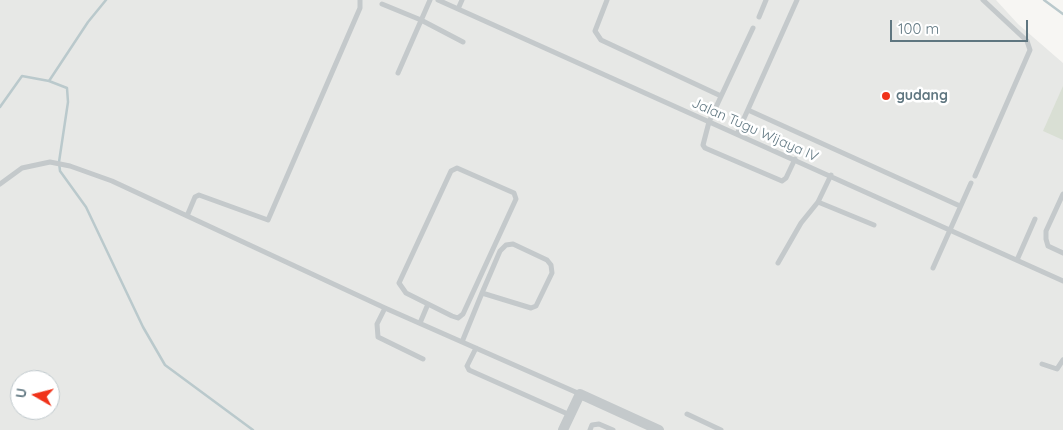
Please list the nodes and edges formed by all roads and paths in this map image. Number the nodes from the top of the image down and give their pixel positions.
1 (360, 0) edge
2 (430, 0) edge
3 (438, 0) edge
4 (462, 0) edge
5 (607, 0) edge
6 (766, 0) edge
7 (797, 0) edge
8 (983, 0) edge
9 (382, 4) dead end
10 (458, 9) junction
11 (759, 17) dead end
12 (420, 20) junction
13 (753, 28) dead end
14 (463, 42) dead end
15 (398, 73) dead end
16 (721, 96) junction
17 (748, 110) junction
18 (709, 122) junction
19 (737, 134) junction
20 (795, 159) junction
21 (831, 175) junction
22 (974, 176) dead end
23 (0, 184) edge
24 (971, 184) dead end
25 (1063, 194) edge
26 (818, 202) junction
27 (960, 206) junction
28 (187, 216) junction
29 (1035, 219) dead end
30 (874, 225) dead end
31 (949, 229) junction
32 (1063, 253) edge
33 (1018, 260) junction
34 (778, 263) dead end
35 (933, 268) dead end
36 (1063, 281) edge
37 (482, 293) junction
38 (428, 304) junction
39 (385, 308) junction
40 (420, 323) junction
41 (462, 342) junction
42 (476, 348) junction
43 (423, 359) dead end
44 (1063, 360) edge
45 (1042, 364) dead end
46 (580, 394) junction
47 (686, 414) dead end
48 (570, 415) junction
49 (563, 430) edge
50 (590, 430) edge
51 (613, 430) edge
52 (659, 430) edge
53 (721, 430) edge

1 - 28 lane
2 - 12 lane
3 - 10 lane, Jalan Tugu Wijaya IV
4 - 10 lane
5 - 16 lane
6 - 11 lane
7 - 17 lane
8 - 22 lane
9 - 12 lane
10 - 18 lane, Jalan Tugu Wijaya IV
12 - 14 lane
12 - 15 lane
13 - 16 lane
16 - 18 lane
17 - 19 lane
17 - 27 lane
18 - 19 lane, Jalan Tugu Wijaya IV
18 - 20 lane
19 - 20 lane, Jalan Tugu Wijaya IV
20 - 21 lane, Jalan Tugu Wijaya IV
21 - 26 lane
21 - 31 lane, Jalan Tugu Wijaya IV
23 - 28 lane
24 - 27 lane
25 - 32 lane
26 - 30 lane
26 - 34 lane
27 - 31 lane
28 - 39 lane
29 - 33 lane
31 - 33 lane, Jalan Tugu Wijaya IV
31 - 35 lane
33 - 36 lane, Jalan Tugu Wijaya IV
37 - 37 lane
37 - 41 lane
38 - 38 lane
38 - 40 lane
39 - 40 lane
39 - 43 lane
40 - 41 lane
41 - 42 lane
42 - 46 lane
42 - 48 lane
44 - 45 lane
46 - 48 street
46 - 52 street
47 - 53 lane
48 - 49 street
50 - 51 lane

